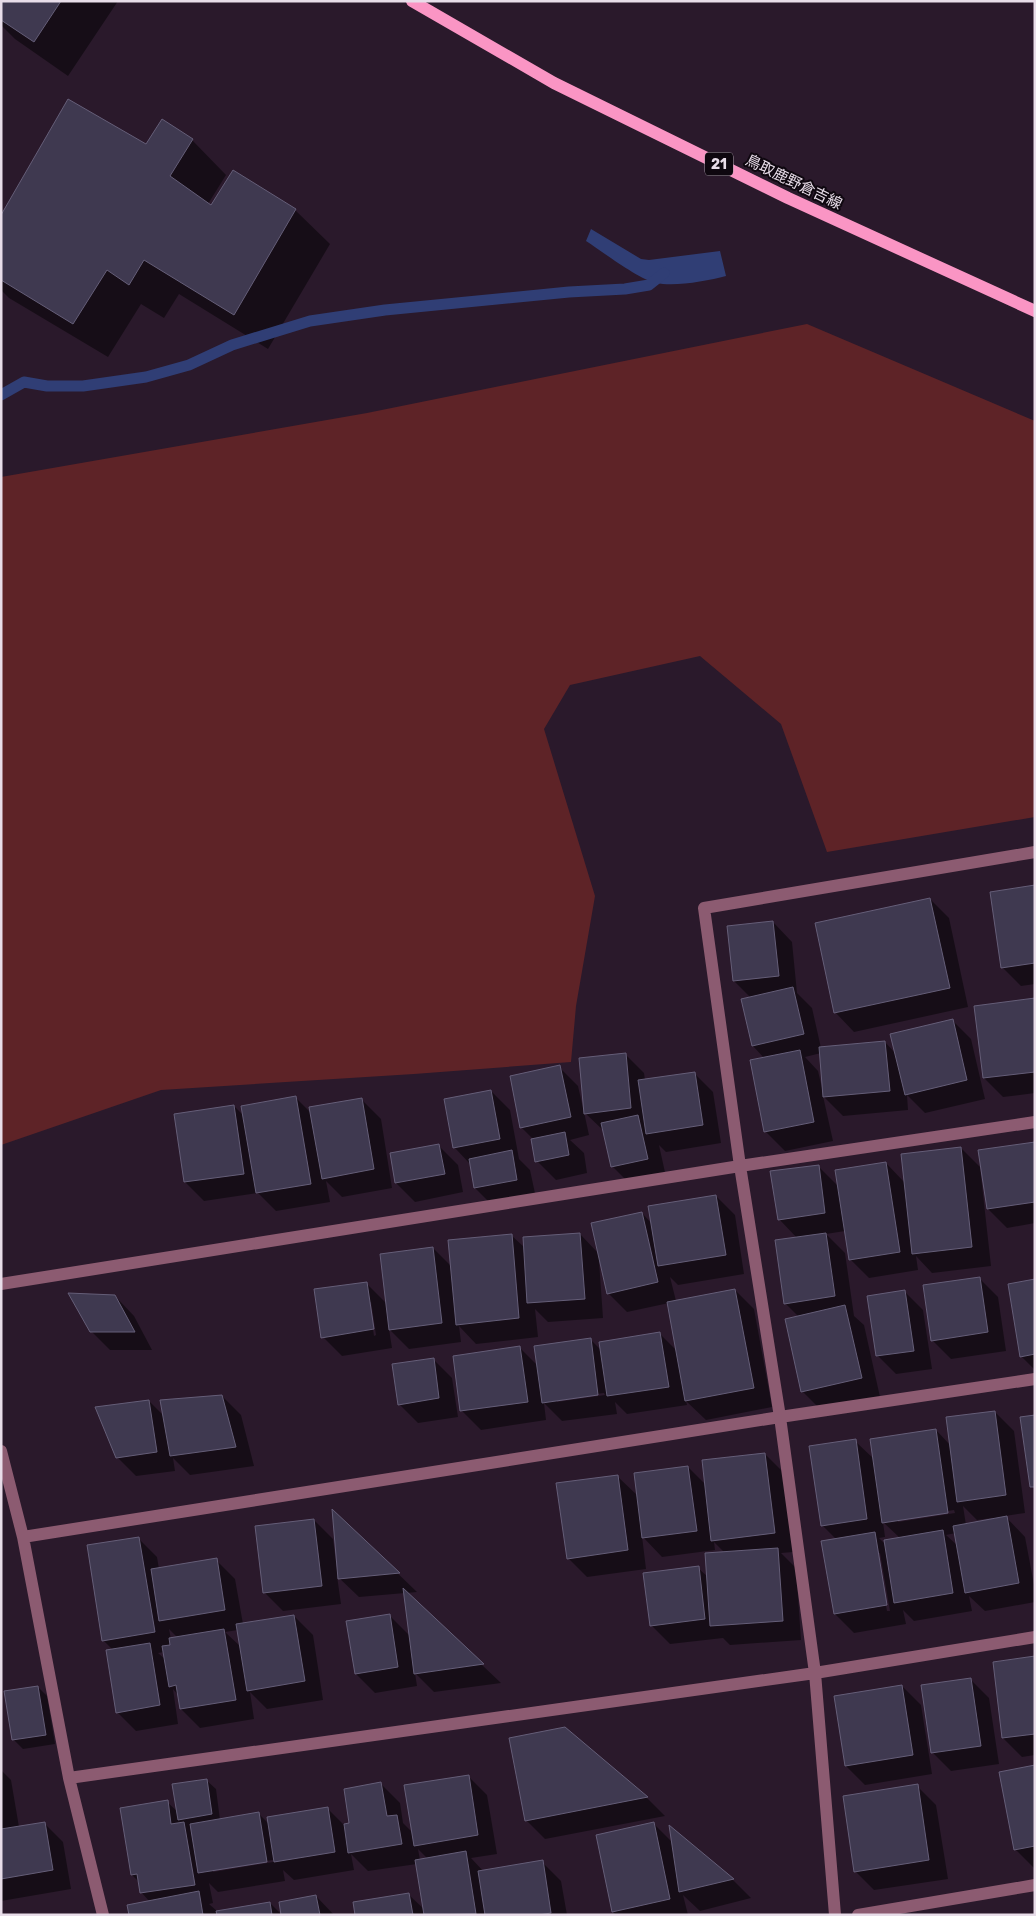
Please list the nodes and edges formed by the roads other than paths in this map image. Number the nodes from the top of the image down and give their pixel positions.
1 (412, 1) edge
2 (1035, 312) edge
3 (1035, 852) edge
4 (1035, 1122) edge
5 (740, 1166) junction
6 (1, 1284) edge
7 (1035, 1379) edge
8 (780, 1417) junction
9 (1, 1451) edge
10 (23, 1537) junction
11 (1035, 1638) edge
12 (815, 1673) junction
13 (69, 1778) junction
14 (1035, 1885) edge
15 (103, 1915) edge
16 (835, 1915) edge
17 (858, 1915) edge

1 - 2 main road, 鳥取鹿野倉吉線 / 21
3 - 5 street
4 - 5 street
5 - 6 street
5 - 8 street
7 - 8 street
8 - 10 street
8 - 12 street
9 - 10 street
10 - 13 street
11 - 12 street
12 - 13 street
12 - 16 street
13 - 15 street
14 - 17 street

